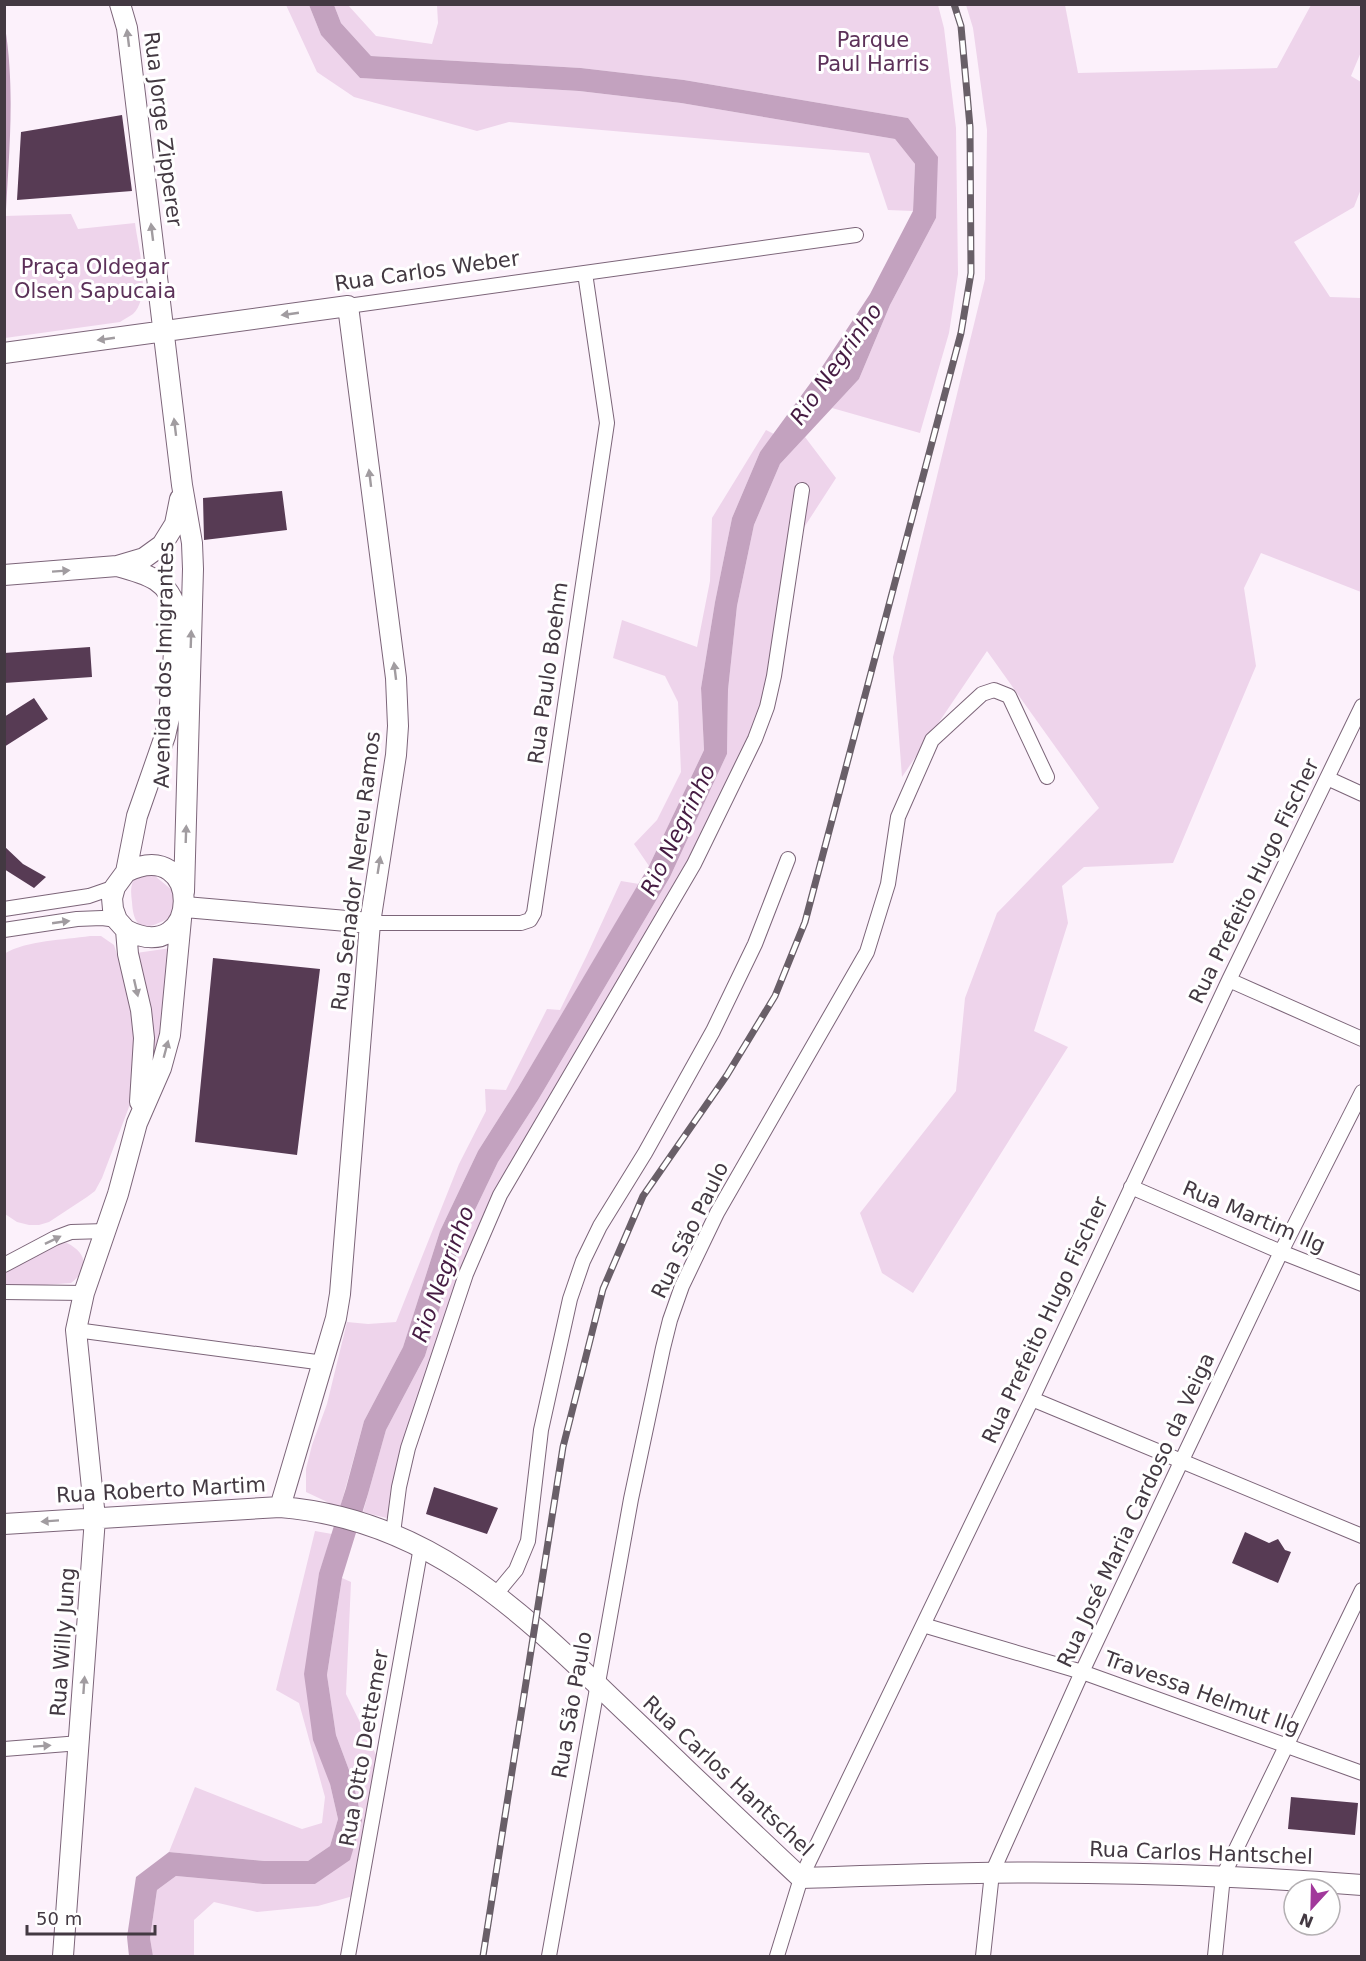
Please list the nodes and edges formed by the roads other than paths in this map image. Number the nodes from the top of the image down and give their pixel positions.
1 (120, 4) edge
2 (856, 235) dead end
3 (585, 273) junction
4 (348, 306) junction
5 (164, 331) junction
6 (4, 353) edge
7 (182, 485) junction
8 (801, 490) dead end
9 (117, 566) junction
10 (4, 575) edge
11 (1362, 706) edge
12 (1047, 777) dead end
13 (1327, 778) junction
14 (1362, 794) edge
15 (788, 859) dead end
16 (120, 879) junction
17 (183, 906) junction
18 (4, 909) edge
19 (370, 923) junction
20 (122, 925) junction
21 (4, 930) edge
22 (1229, 980) junction
23 (1362, 1039) edge
24 (1362, 1092) edge
25 (137, 1123) junction
26 (1131, 1187) junction
27 (106, 1231) junction
28 (1281, 1252) junction
29 (4, 1265) edge
30 (1362, 1284) edge
31 (4, 1292) edge
32 (84, 1293) junction
33 (76, 1330) junction
34 (324, 1364) junction
35 (1032, 1399) junction
36 (1181, 1462) junction
37 (280, 1507) junction
38 (95, 1518) junction
39 (4, 1524) edge
40 (384, 1530) junction
41 (1362, 1536) edge
42 (421, 1547) junction
43 (1362, 1590) edge
44 (496, 1594) junction
45 (923, 1624) junction
46 (1082, 1672) junction
47 (597, 1684) junction
48 (80, 1743) junction
49 (1286, 1746) junction
50 (4, 1749) edge
51 (1362, 1773) edge
52 (992, 1873) junction
53 (1223, 1876) junction
54 (801, 1878) junction
55 (1362, 1885) edge
56 (63, 1956) edge
57 (348, 1956) edge
58 (549, 1956) edge
59 (777, 1956) edge
60 (983, 1956) edge
61 (1215, 1956) edge

5 -> 1 main road, Rua Jorge Zipperer
2 - 3 street, Rua Carlos Weber
3 - 4 street, Rua Carlos Weber
3 - 19 street, Rua Paulo Boehm
4 -> 5 main road, Rua Carlos Weber
19 -> 4 main road, Rua Senador Nereu Ramos
5 -> 6 main road, Rua Carlos Weber
7 -> 5 main road, Avenida dos Imigrantes
7 - 9 main road
17 -> 7 main road, Avenida dos Imigrantes
8 - 40 street
10 -> 9 main road
9 - 16 main road, Avenida dos Imigrantes
11 - 13 street, Rua Prefeito Hugo Fischer
12 - 47 street, Rua São Paulo
13 - 14 street
13 - 22 street, Rua Prefeito Hugo Fischer
15 - 44 street
16 - 17 main road
16 - 18 street
16 - 20 main road, Avenida dos Imigrantes
17 - 19 main road
17 - 20 main road
25 -> 17 main road, Avenida dos Imigrantes
19 - 34 main road, Rua Senador Nereu Ramos
21 -> 20 street
20 -> 25 main road, Avenida dos Imigrantes
22 - 23 street
22 - 26 street, Rua Prefeito Hugo Fischer
24 - 28 street, Rua José Maria Cardoso da Veiga
25 - 27 main road, Avenida dos Imigrantes
26 - 28 street, Rua Martim Ilg
26 - 35 street, Rua Prefeito Hugo Fischer
29 -> 27 street
27 - 32 main road, Avenida dos Imigrantes
28 - 30 street, Rua Martim Ilg
28 - 36 street, Rua José Maria Cardoso da Veiga
31 - 32 street
32 - 33 main road, Avenida dos Imigrantes
33 - 34 street
33 - 38 main road, Rua Willy Jung
34 - 37 main road, Rua Senador Nereu Ramos
35 - 36 street
35 - 45 street, Rua Prefeito Hugo Fischer
36 - 41 street
36 - 46 street, Rua José Maria Cardoso da Veiga
37 - 38 main road, Rua Roberto Martim
37 - 40 main road, Rua Roberto Martim
38 -> 39 main road, Rua Roberto Martim
48 -> 38 main road, Rua Willy Jung
40 - 42 main road, Rua Carlos Hantschel
42 - 44 main road, Rua Carlos Hantschel
42 - 57 street, Rua Otto Dettemer
43 - 49 street
44 - 47 main road, Rua Carlos Hantschel
45 - 46 street, Travessa Helmut Ilg
45 - 54 street, Rua Prefeito Hugo Fischer
46 - 49 street, Travessa Helmut Ilg
46 - 52 street, Rua José Maria Cardoso da Veiga
47 - 54 main road, Rua Carlos Hantschel
47 - 58 street, Rua São Paulo
50 -> 48 street
48 - 56 main road, Rua Willy Jung
49 - 51 street, Travessa Helmut Ilg
49 - 53 street
52 - 53 main road, Rua Carlos Hantschel
52 - 54 main road, Rua Carlos Hantschel
52 - 60 street, Rua José Maria Cardoso da Veiga
53 - 55 main road, Rua Carlos Hantschel
53 - 61 street
54 - 59 street, Rua Prefeito Hugo Fischer

